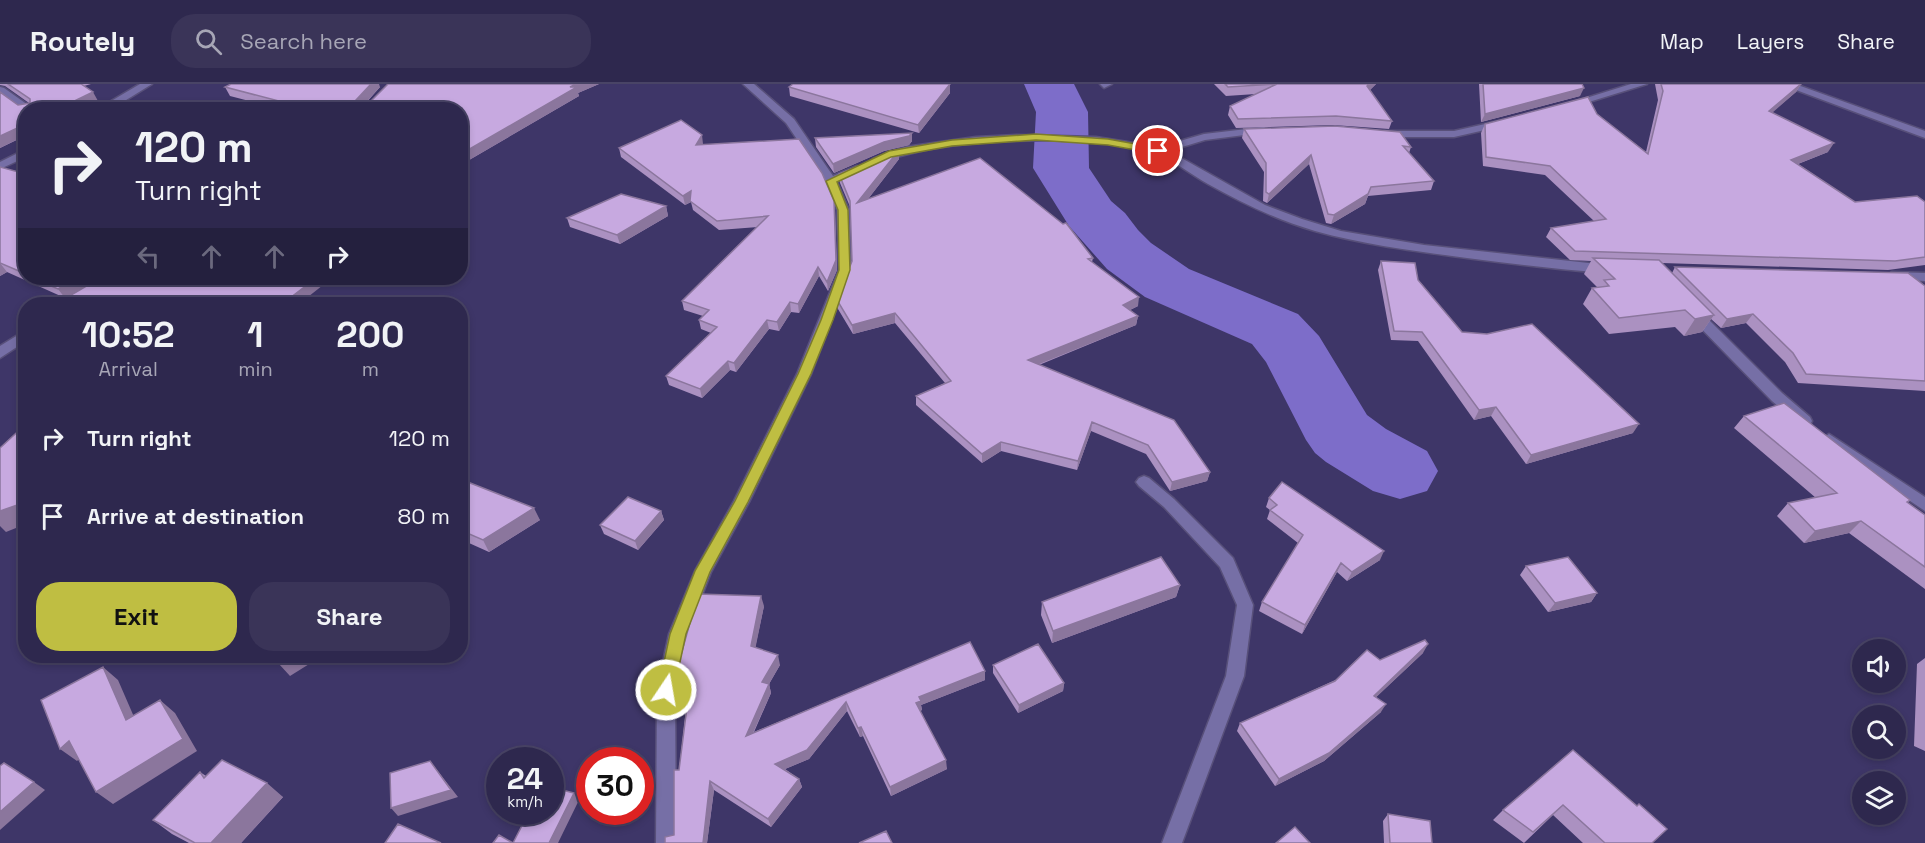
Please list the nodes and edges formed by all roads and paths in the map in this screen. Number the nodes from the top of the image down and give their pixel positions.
1 (147, 84) edge
2 (748, 84) edge
3 (1642, 84) edge
4 (1785, 84) edge
5 (0, 90) edge
6 (18, 102) edge
7 (115, 102) edge
8 (1563, 106) edge
9 (1512, 121) edge
10 (1278, 130) edge
11 (1369, 133) edge
12 (1925, 135) edge
13 (1158, 151) junction
14 (18, 156) edge
15 (0, 166) edge
16 (831, 181) junction
17 (1623, 270) edge
18 (1880, 276) edge
19 (1925, 277) edge
20 (99, 285) edge
21 (78, 297) edge
22 (1686, 305) edge
23 (0, 337) edge
24 (18, 340) edge
25 (13, 344) junction
26 (0, 353) edge
27 (1144, 482) dead end
28 (1925, 505) edge
29 (666, 843) edge
30 (1172, 843) edge

1 - 7 street
2 - 16 street
3 - 8 street
4 - 12 street
5 - 6 street
9 - 11 street
10 - 13 street
13 - 16 street
13 - 17 street
14 - 15 street
16 - 29 street
18 - 19 street
20 - 21 street
22 - 28 street
23 - 25 street
24 - 25 street
25 - 26 street
27 - 30 street

